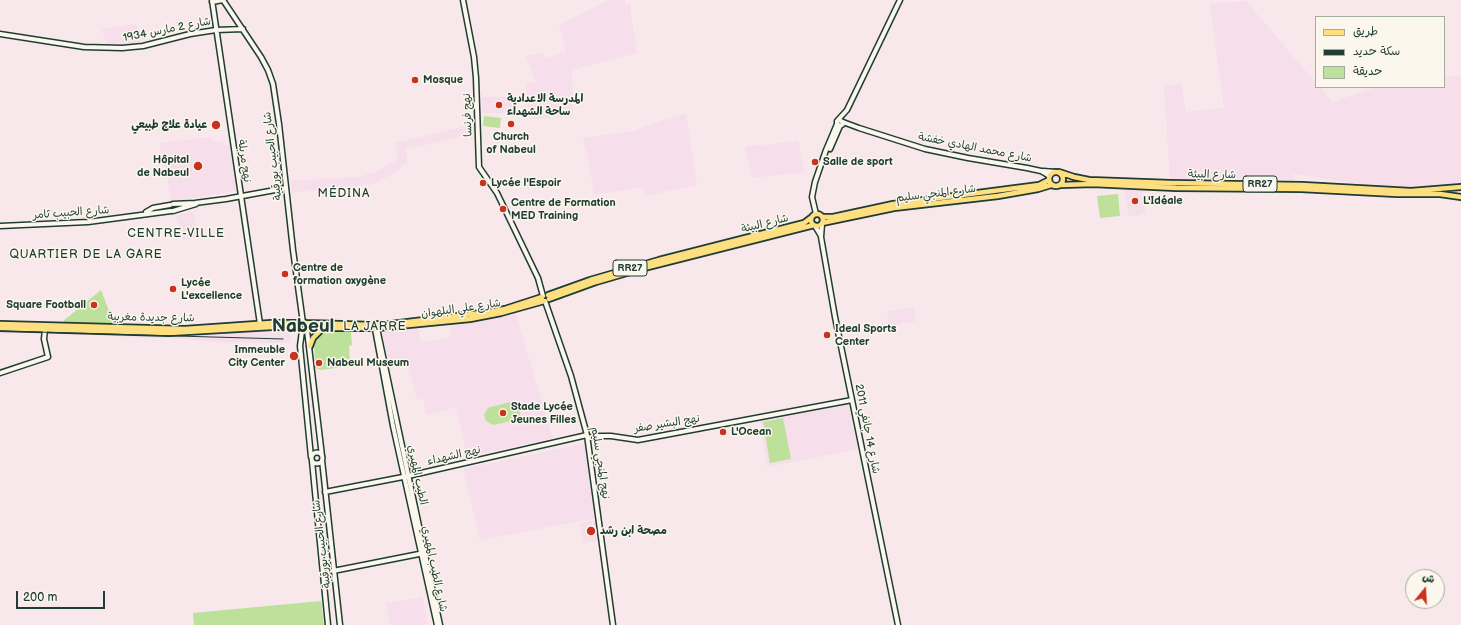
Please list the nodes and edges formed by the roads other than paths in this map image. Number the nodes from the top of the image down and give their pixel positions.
1 (223, 0) edge
2 (463, 0) edge
3 (900, 0) edge
4 (212, 1) edge
5 (243, 29) junction
6 (216, 30) junction
7 (0, 34) edge
8 (841, 123) junction
9 (481, 171) joint
10 (1041, 171) junction
11 (1058, 172) junction
12 (1049, 178) junction
13 (1051, 185) junction
14 (1061, 185) junction
15 (1461, 187) edge
16 (286, 188) junction
17 (240, 196) junction
18 (1461, 197) edge
19 (202, 202) junction
20 (171, 204) junction
21 (172, 211) junction
22 (144, 214) junction
23 (817, 215) junction
24 (822, 224) junction
25 (815, 225) junction
26 (0, 226) edge
27 (821, 237) junction
28 (720, 246) junction
29 (546, 298) junction
30 (0, 324) edge
31 (260, 326) junction
32 (304, 326) junction
33 (328, 327) junction
34 (376, 327) junction
35 (0, 328) edge
36 (46, 329) junction
37 (310, 346) junction
38 (0, 373) edge
39 (852, 400) junction
40 (588, 436) junction
41 (322, 458) junction
42 (311, 459) junction
43 (406, 476) junction
44 (325, 492) junction
45 (423, 553) junction
46 (334, 571) junction
47 (328, 625) edge
48 (340, 625) edge
49 (437, 625) edge
50 (440, 625) edge
51 (613, 625) edge
52 (898, 625) edge

1 - 4 street
1 - 5 street, شارع الحبيب بورقيبة
2 - 9 street, نهج فرنسا
3 - 8 street
4 - 6 street, نهج مربلة
5 - 6 street, شارع 2 مارس 1934
5 - 16 street, شارع الحبيب بورقيبة
6 - 7 street, شارع 2 مارس 1934
6 - 17 street, نهج مربلة
8 - 10 street, شارع محمد الهادي خفشة
8 - 23 street
9 - 29 street, نهج المنجي سليم
10 - 11 street, شارع محمد الهادي خفشة
10 - 12 street
11 - 12 main road
11 - 14 main road
11 - 15 main road, شارع البيئة / RR27
12 - 13 main road
12 - 23 main road, شارع المنجي سليم
13 - 14 main road, RR27
13 - 24 main road, شارع المنجي سليم
14 - 18 main road, شارع البيئة / RR27
16 - 17 street, شارع الحبيب ثامر
16 - 32 street, شارع الحبيب بورقيبة
17 - 19 street, شارع الحبيب ثامر
17 - 31 street, نهج مربلة
19 - 20 street, شارع الحبيب ثامر
19 - 21 street, شارع الحبيب ثامر
20 - 21 street
20 - 22 street, شارع الحبيب ثامر
21 - 22 street, شارع الحبيب ثامر
22 - 26 street, شارع الحبيب ثامر
23 - 24 main road
23 - 25 main road
23 - 28 main road, شارع البيئة / RR27
24 - 25 main road, شارع المنجي سليم
24 - 27 street
25 - 27 street
25 - 28 main road, شارع البيئة / RR27
27 - 39 street, شارع 14 جانفي 2011
28 - 29 main road, شارع علي البلهوان / RR27
29 - 34 main road, شارع علي البلهوان / RR27
29 - 40 street, نهج المنجي سليم
30 - 31 main road, شارع جديدة مغربية
31 - 32 main road, شارع جديدة مغربية
31 - 36 main road, شارع جديدة مغربية
32 - 33 main road, شارع علي البلهوان / RR27
32 - 34 main road, شارع علي البلهوان / RR27
32 - 37 street, شارع الحبيب بورقيبة
32 - 42 street, شارع الحبيب بورقيبة
33 - 34 main road, شارع علي البلهوان / RR27
33 - 37 main road
34 - 43 street, شارع الطيب المهيري
35 - 36 main road, شارع جديدة مغربية
36 - 38 street
37 - 41 street, شارع الحبيب بورقيبة
39 - 40 street, نهج البشير صفر
39 - 52 street, شارع 14 جانفي 2011
40 - 43 street, نهج الشهداء
40 - 51 street, نهج المنجي سليم
41 - 42 street
41 - 42 street
41 - 44 street, شارع الحبيب بورقيبة
42 - 47 street, شارع الحبيب بورقيبة
43 - 44 street, نهج الشهداء
43 - 45 street, شارع الطيب المهيري
44 - 46 street, شارع الحبيب بورقيبة
45 - 46 street
45 - 49 street, شارع الطيب المهيري
45 - 50 street
46 - 48 street, شارع الحبيب بورقيبة

